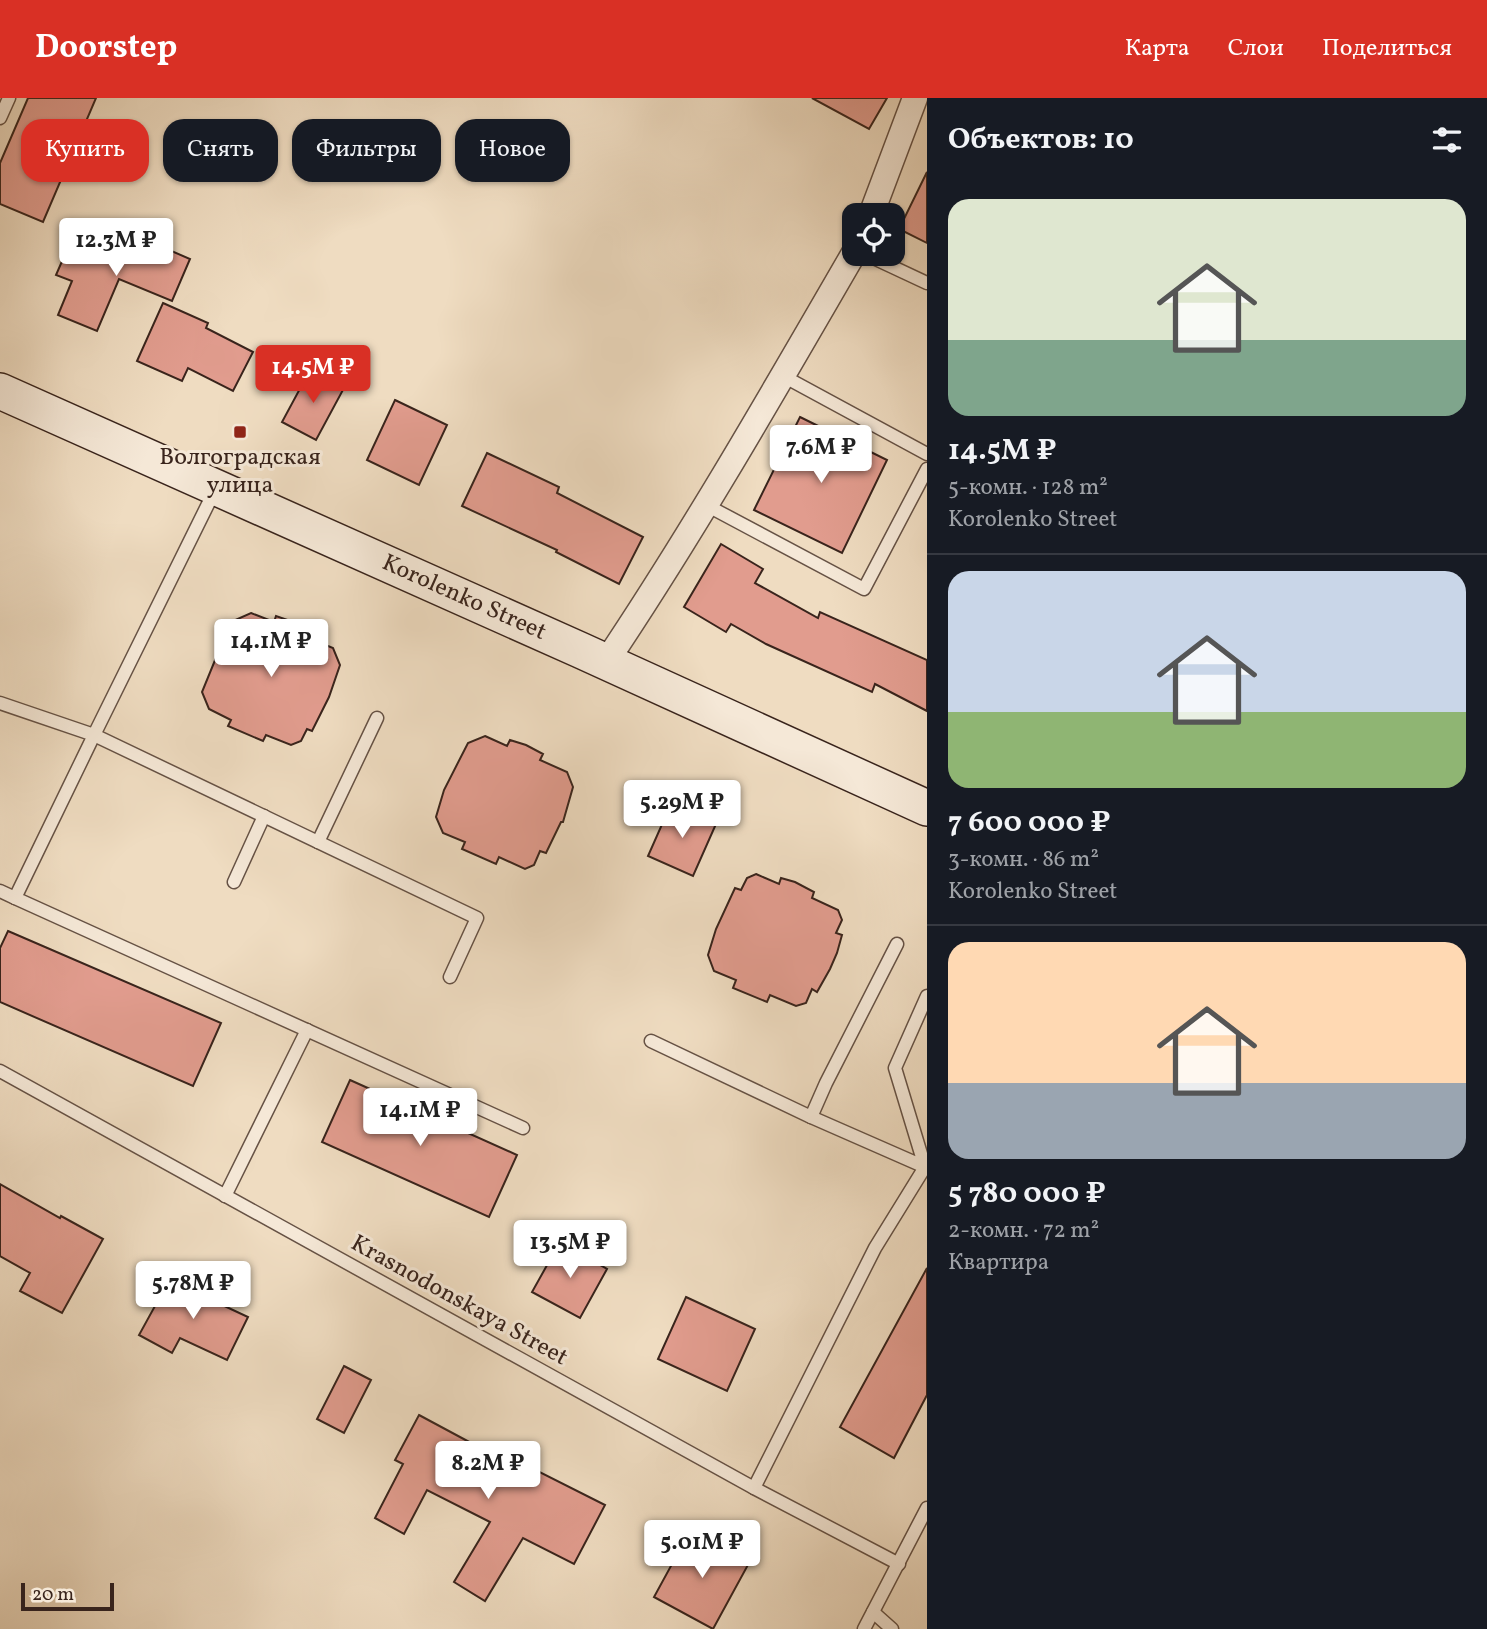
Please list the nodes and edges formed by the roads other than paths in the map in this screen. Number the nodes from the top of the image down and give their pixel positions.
1 (9, 98) edge
2 (915, 98) edge
3 (0, 118) edge
4 (876, 203) edge
5 (846, 266) edge
6 (891, 266) edge
7 (927, 283) edge
8 (783, 376) junction
9 (0, 390) edge
10 (927, 454) edge
11 (927, 469) edge
12 (216, 486) junction
13 (706, 505) junction
14 (606, 662) junction
15 (0, 704) edge
16 (377, 718) dead end
17 (94, 735) junction
18 (927, 808) edge
19 (264, 816) junction
20 (318, 842) junction
21 (234, 882) dead end
22 (0, 891) edge
23 (15, 898) junction
24 (897, 944) dead end
25 (450, 976) dead end
26 (927, 996) edge
27 (307, 1030) junction
28 (651, 1041) dead end
29 (0, 1071) edge
30 (811, 1117) junction
31 (523, 1128) dead end
32 (926, 1168) edge
33 (225, 1196) junction
34 (754, 1488) junction
35 (927, 1508) edge
36 (899, 1564) junction
37 (873, 1612) junction
38 (863, 1629) edge
39 (892, 1629) edge

1 - 3 lane
2 - 4 street
5 - 8 street
6 - 7 lane
8 - 10 lane
8 - 13 street
9 - 12 street, Korolenko Street
11 - 13 lane
12 - 14 street, Korolenko Street
12 - 17 lane
13 - 14 street
14 - 18 street, Korolenko Street
15 - 17 lane
16 - 20 lane
17 - 19 lane
17 - 23 lane
19 - 20 lane
19 - 21 lane
20 - 25 lane
22 - 23 lane
23 - 27 lane
24 - 30 lane
26 - 32 lane
27 - 31 lane
27 - 33 lane
28 - 30 lane
29 - 33 lane, Krasnodonskaya Street
30 - 32 lane
32 - 34 lane
33 - 34 lane, Krasnodonskaya Street
34 - 36 lane, Krasnodonskaya Street
35 - 36 lane
36 - 37 lane
37 - 38 lane
37 - 39 lane

